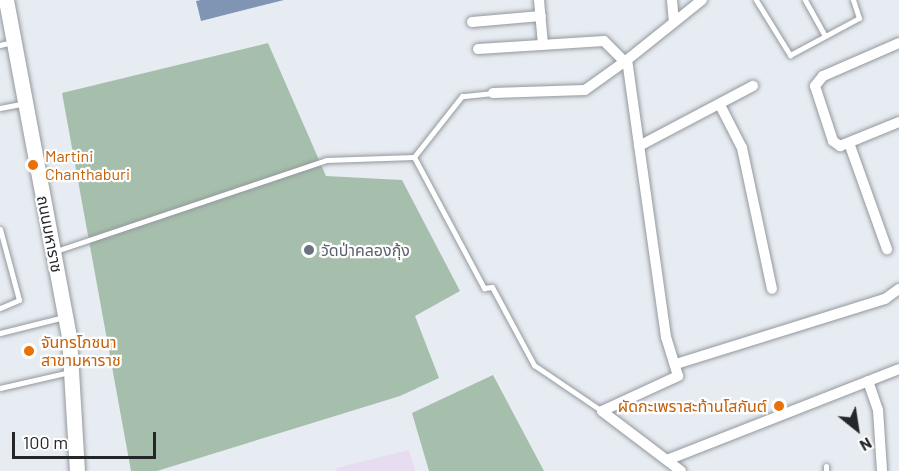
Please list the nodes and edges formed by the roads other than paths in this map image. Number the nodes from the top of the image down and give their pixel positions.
1 (6, 0) edge
2 (539, 0) edge
3 (672, 0) edge
4 (702, 0) edge
5 (756, 0) edge
6 (805, 0) edge
7 (853, 0) edge
8 (541, 16) junction
9 (472, 22) dead end
10 (674, 22) junction
11 (825, 36) junction
12 (7, 43) edge
13 (899, 43) edge
14 (543, 45) junction
15 (478, 50) dead end
16 (626, 61) junction
17 (753, 86) dead end
18 (493, 93) joint
19 (25, 103) junction
20 (720, 105) junction
21 (0, 108) edge
22 (899, 122) edge
23 (849, 143) junction
24 (639, 146) junction
25 (414, 158) junction
26 (0, 230) edge
27 (886, 249) dead end
28 (53, 252) junction
29 (772, 289) dead end
30 (899, 289) edge
31 (0, 308) edge
32 (66, 317) junction
33 (0, 333) edge
34 (676, 364) junction
35 (899, 369) edge
36 (71, 371) junction
37 (868, 381) junction
38 (0, 388) edge
39 (602, 411) junction
40 (667, 460) junction
41 (78, 471) edge
42 (681, 471) edge
43 (882, 471) edge

1 - 12 street, ถนนมหาราช
2 - 8 street
3 - 10 street
4 - 10 street
5 - 11 lane
6 - 11 lane
7 - 11 lane
8 - 9 street
8 - 14 street
10 - 16 street
12 - 19 street, ถนนมหาราช
13 - 23 street
14 - 15 street
14 - 16 street
16 - 18 street
16 - 24 street
17 - 20 street
18 - 25 lane
19 - 21 lane
19 - 28 street, ถนนมหาราช
20 - 24 street
20 - 29 street
22 - 23 street
23 - 27 street
24 - 34 street
25 - 28 lane
25 - 39 lane
26 - 31 lane
28 - 32 street, ถนนมหาราช
30 - 34 street
32 - 33 lane
32 - 36 street, ถนนมหาราช
34 - 39 street
35 - 37 street
36 - 38 lane
36 - 41 street, ถนนมหาราช
37 - 40 street
37 - 43 street
39 - 40 street
40 - 42 street

